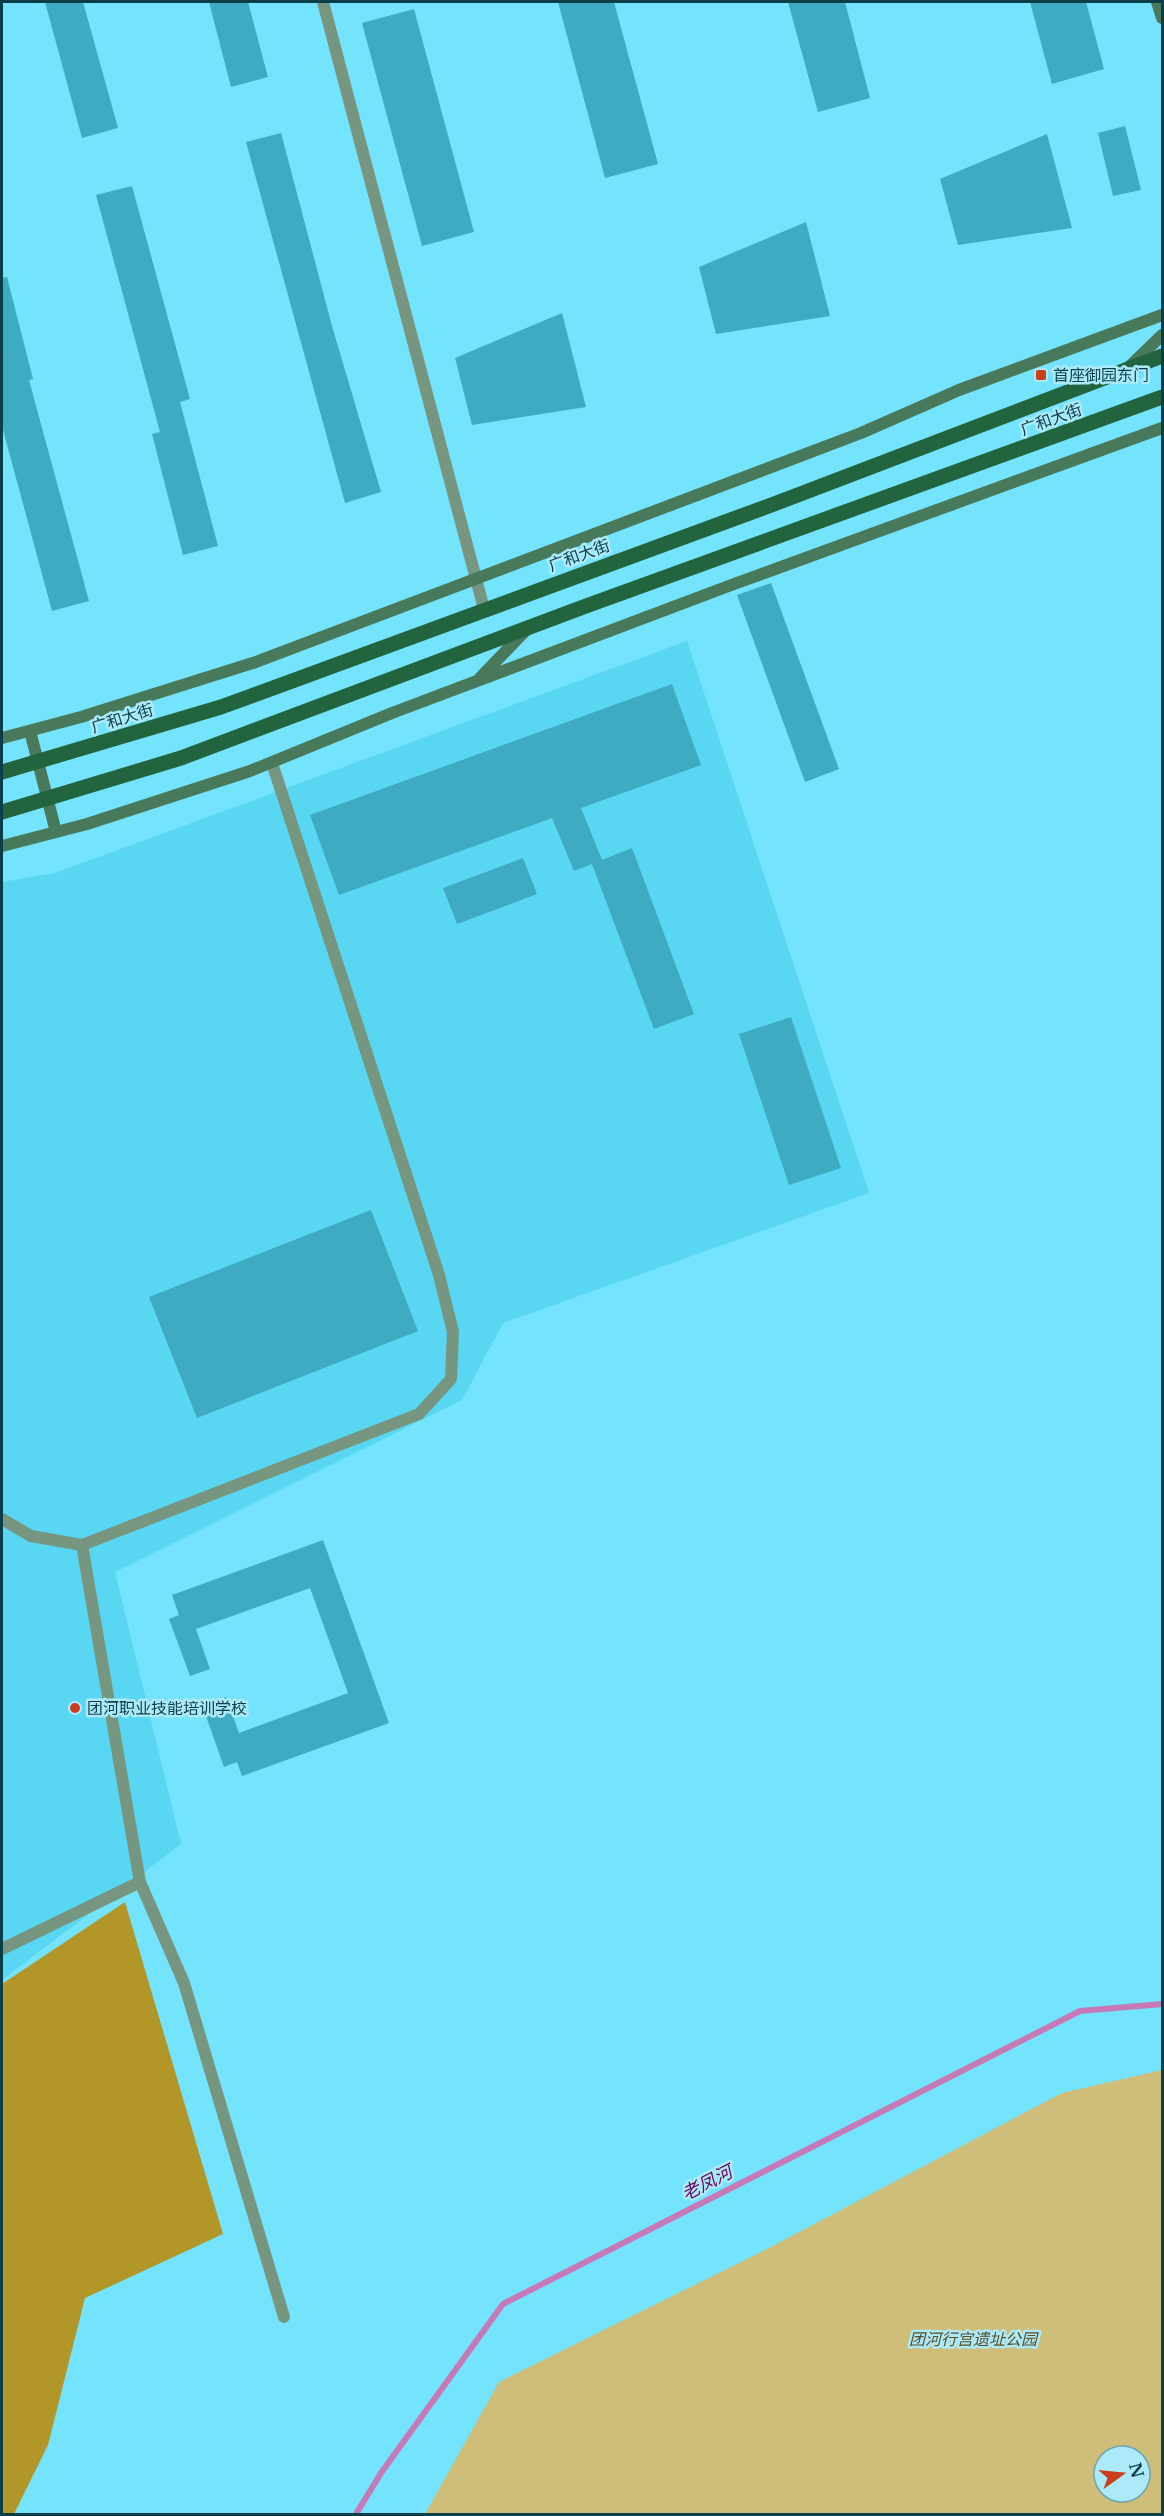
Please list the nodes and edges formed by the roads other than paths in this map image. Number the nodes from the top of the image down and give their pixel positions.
1 (323, 2) edge
2 (1157, 2) edge
3 (1162, 18) edge
4 (1162, 315) edge
5 (1162, 335) edge
6 (1162, 356) edge
7 (1128, 369) junction
8 (1162, 397) edge
9 (1162, 428) edge
10 (476, 579) junction
11 (484, 609) junction
12 (526, 630) junction
13 (477, 681) junction
14 (30, 730) junction
15 (2, 738) edge
16 (38, 761) junction
17 (272, 763) junction
18 (2, 772) edge
19 (48, 798) junction
20 (2, 812) edge
21 (56, 832) junction
22 (2, 846) edge
23 (2, 1519) edge
24 (81, 1545) junction
25 (140, 1882) junction
26 (2, 1949) edge
27 (284, 2317) dead end

1 - 10 street
2 - 3 street
4 - 10 street
5 - 7 street
6 - 7 main road, 广和大街
7 - 11 main road, 广和大街
8 - 12 main road, 广和大街
9 - 13 street
10 - 11 street
10 - 14 street
11 - 16 main road, 广和大街
12 - 13 street
12 - 19 main road, 广和大街
13 - 17 street
14 - 15 street
14 - 16 street
16 - 18 main road, 广和大街
16 - 19 street
17 - 21 street
17 - 24 street
19 - 20 main road, 广和大街
19 - 21 street
21 - 22 street
23 - 24 street
24 - 25 street
25 - 26 street
25 - 27 street

